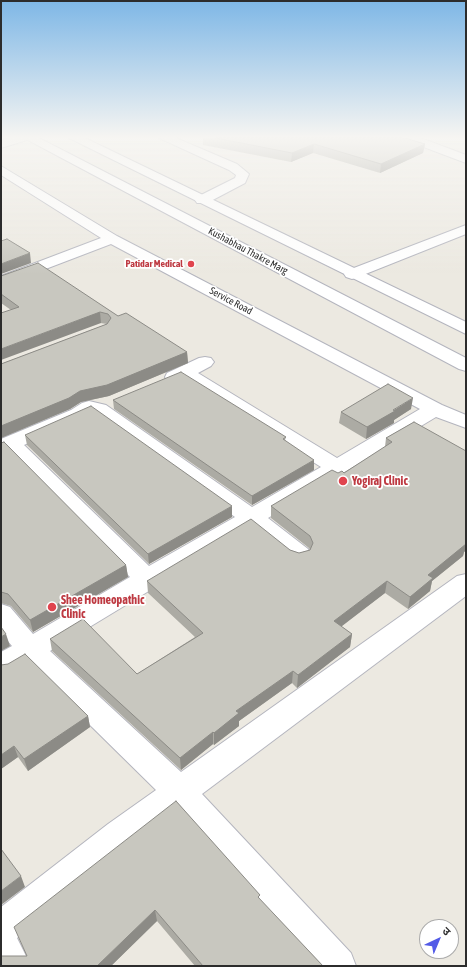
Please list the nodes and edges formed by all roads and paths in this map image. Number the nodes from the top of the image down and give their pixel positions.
1 (22, 183) edge
2 (117, 183) edge
3 (167, 183) edge
4 (234, 183) edge
5 (202, 200) junction
6 (466, 229) edge
7 (112, 238) junction
8 (352, 274) junction
9 (1, 282) edge
10 (466, 330) edge
11 (205, 362) dead end
12 (466, 365) edge
13 (184, 372) junction
14 (156, 384) edge
15 (115, 401) edge
16 (89, 407) junction
17 (435, 409) junction
18 (466, 422) edge
19 (6, 445) edge
20 (336, 467) junction
21 (251, 517) junction
22 (299, 555) edge
23 (147, 579) junction
24 (466, 582) edge
25 (1, 614) edge
26 (30, 649) junction
27 (1, 666) edge
28 (179, 791) junction
29 (1, 929) edge
30 (1, 945) edge
31 (13, 966) edge
32 (338, 966) edge

1 - 7 street, Service Road
2 - 12 street, Kushabhau Thakre Marg
3 - 5 street
4 - 5 street
5 - 8 street
6 - 8 street
7 - 9 street
7 - 17 street, Service Road
8 - 10 street
11 - 13 street
13 - 14 street
13 - 20 street
15 - 16 street
16 - 19 street
16 - 21 street
17 - 18 street, Service Road
17 - 20 street
19 - 23 street
20 - 21 street
21 - 22 street
21 - 23 street
23 - 26 street
24 - 28 street
25 - 26 street
26 - 27 street
26 - 28 street
28 - 29 street
28 - 32 street
30 - 31 street

